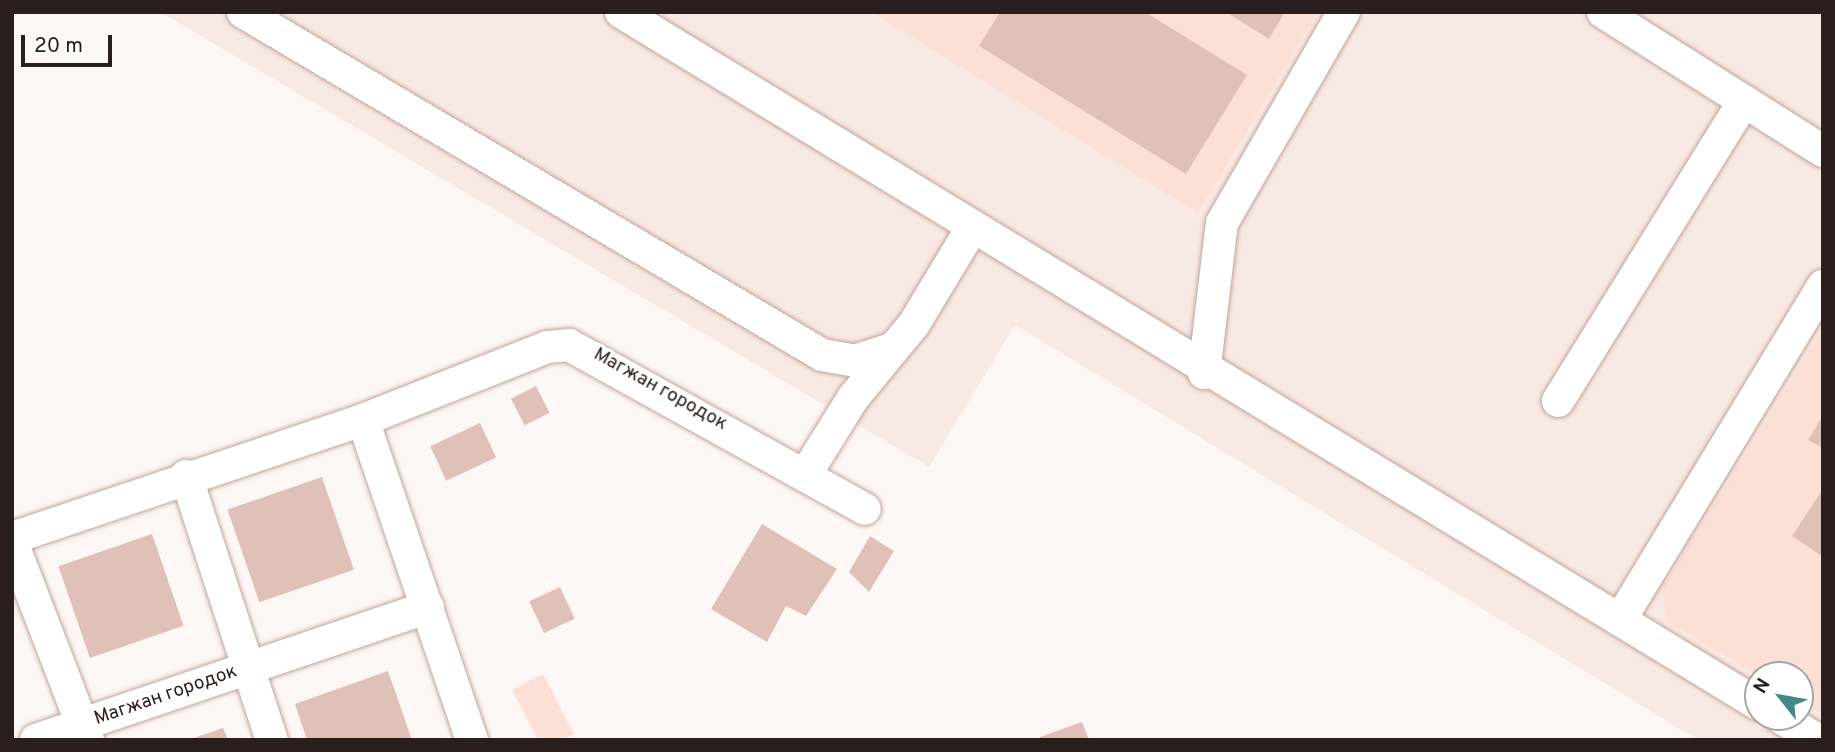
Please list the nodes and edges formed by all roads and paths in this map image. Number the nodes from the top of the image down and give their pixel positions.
1 (243, 12) edge
2 (621, 12) edge
3 (1344, 12) edge
4 (1603, 12) edge
5 (1744, 101) junction
6 (1823, 151) edge
7 (972, 228) junction
8 (1823, 286) edge
9 (894, 348) junction
10 (1204, 373) junction
11 (1558, 401) dead end
12 (363, 420) junction
13 (807, 472) junction
14 (186, 476) junction
15 (865, 509) dead end
16 (12, 540) edge
17 (428, 607) junction
18 (1620, 620) junction
19 (250, 668) junction
20 (1744, 695) edge
21 (85, 732) edge
22 (36, 740) edge
23 (272, 740) edge
24 (472, 740) edge

1 - 9 street
2 - 7 street
3 - 10 street
4 - 5 street
5 - 6 street
5 - 11 street
7 - 9 street
7 - 10 street
8 - 18 street
9 - 13 street
10 - 18 street
12 - 13 street, Магжан городок
12 - 14 street, Магжан городок
12 - 17 street
13 - 15 street, Магжан городок
14 - 16 street, Магжан городок
14 - 19 street, Магжан городок
16 - 21 street, Магжан городок
17 - 19 street, Магжан городок
17 - 24 street
18 - 20 street
19 - 21 street, Магжан городок
19 - 23 street, Магжан городок
21 - 22 street, Магжан городок

